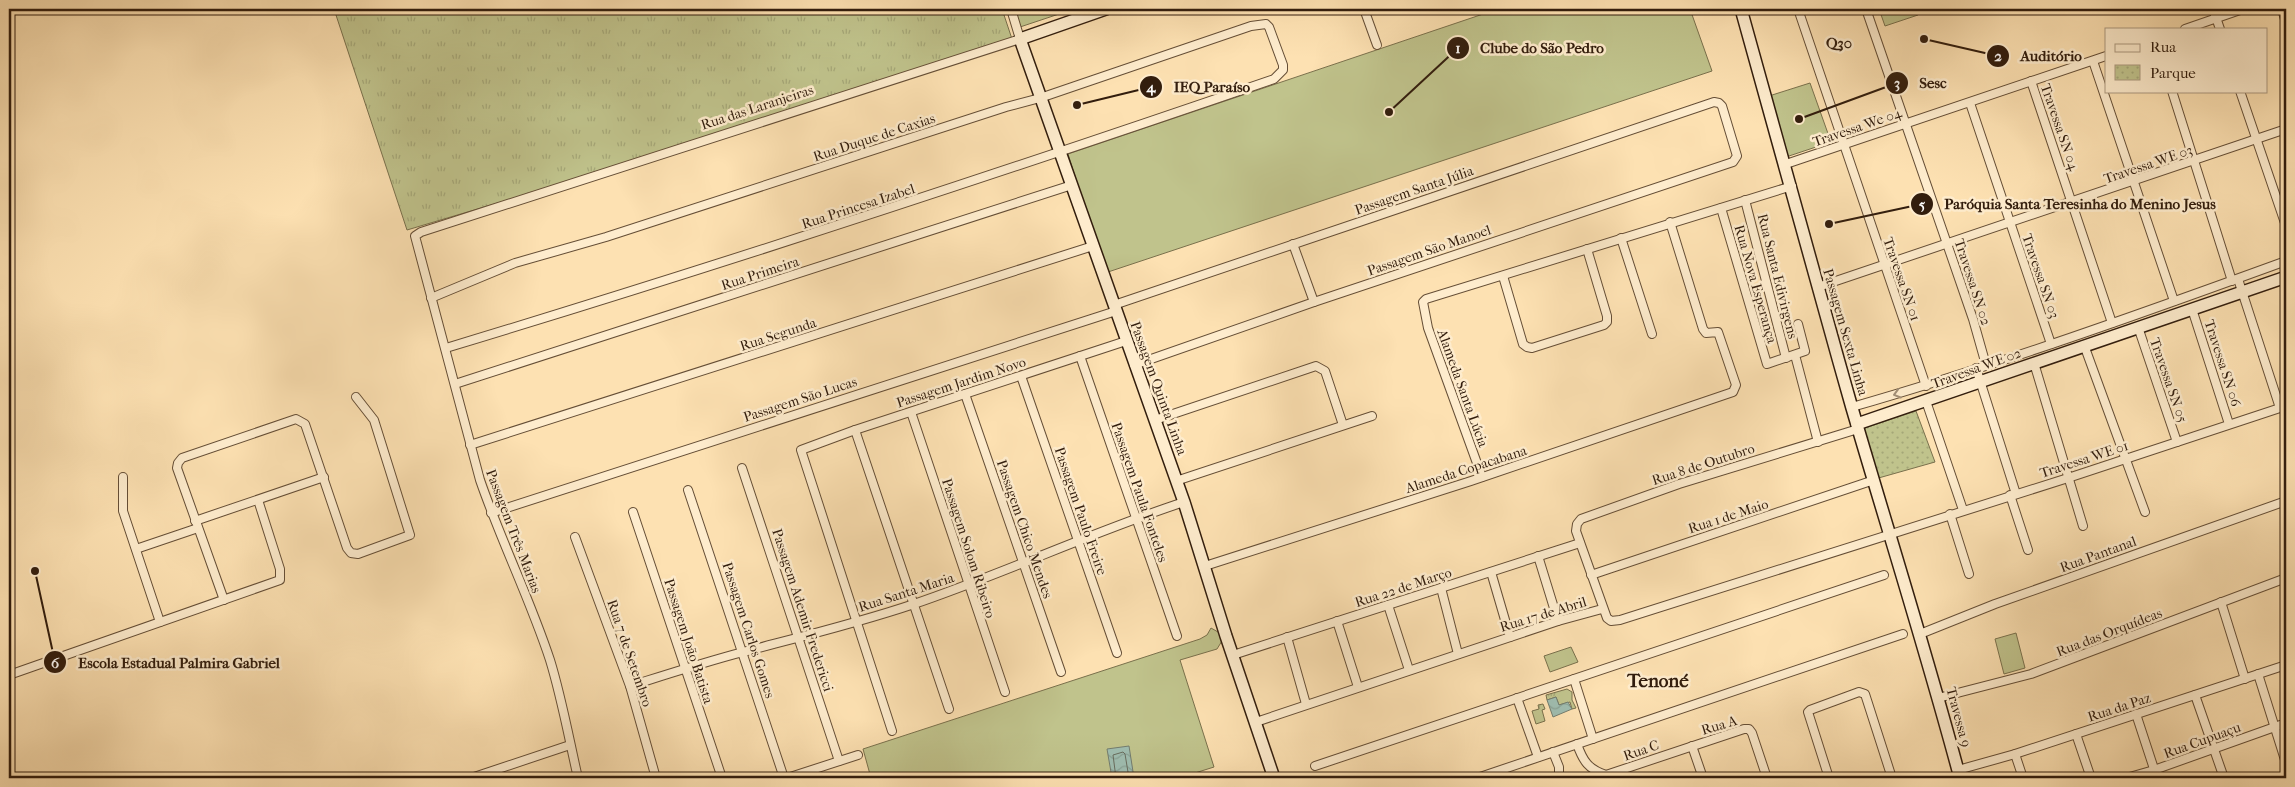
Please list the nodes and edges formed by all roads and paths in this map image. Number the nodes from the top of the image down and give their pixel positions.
1 (1010, 9) edge
2 (1106, 9) edge
3 (1364, 9) edge
4 (1741, 9) edge
5 (1798, 9) edge
6 (1866, 9) edge
7 (2213, 9) edge
8 (2243, 9) edge
9 (2282, 9) edge
10 (2216, 18) junction
11 (2286, 23) edge
12 (2189, 28) edge
13 (2220, 28) edge
14 (1020, 39) junction
15 (1376, 45) dead end
16 (2105, 56) edge
17 (2093, 61) junction
18 (1274, 79) joint
19 (2031, 82) junction
20 (2172, 92) edge
21 (2240, 92) edge
22 (1040, 98) junction
23 (1970, 103) junction
24 (1722, 106) joint
25 (1905, 124) junction
26 (2286, 130) edge
27 (2257, 140) junction
28 (1844, 146) junction
29 (1061, 152) junction
30 (2196, 161) junction
31 (1786, 164) junction
32 (2132, 182) junction
33 (1072, 185) junction
34 (1792, 186) junction
35 (1745, 200) junction
36 (2072, 202) junction
37 (1721, 208) junction
38 (1670, 222) junction
39 (2009, 223) junction
40 (2286, 226) edge
41 (417, 234) joint
42 (1621, 238) junction
43 (1294, 244) junction
44 (1947, 244) junction
45 (1094, 246) junction
46 (1587, 249) junction
47 (2286, 261) edge
48 (1884, 266) junction
49 (1503, 276) junction
50 (2286, 277) edge
51 (2235, 280) junction
52 (1818, 287) junction
53 (2242, 292) junction
54 (431, 298) junction
55 (2174, 301) junction
56 (1314, 302) junction
57 (1115, 308) junction
58 (2192, 309) junction
59 (2112, 323) junction
60 (1798, 324) dead end
61 (2102, 326) junction
62 (2138, 327) junction
63 (1652, 334) dead end
64 (2106, 338) junction
65 (1126, 341) junction
66 (2051, 344) junction
67 (2084, 345) junction
68 (446, 348) junction
69 (1795, 355) junction
70 (1080, 356) junction
71 (1786, 358) junction
72 (2034, 363) junction
73 (1134, 365) junction
74 (1986, 365) junction
75 (1976, 368) junction
76 (1021, 376) junction
77 (1981, 382) junction
78 (455, 384) junction
79 (1926, 386) junction
80 (966, 394) junction
81 (356, 396) dead end
82 (1926, 401) junction
83 (1852, 407) junction
84 (2283, 407) edge
85 (911, 412) junction
86 (1372, 416) dead end
87 (1155, 420) junction
88 (2229, 424) junction
89 (1343, 425) junction
90 (1858, 427) junction
91 (855, 430) junction
92 (1818, 442) junction
93 (2177, 442) junction
94 (470, 445) junction
95 (2124, 459) junction
96 (742, 468) dead end
97 (122, 477) dead end
98 (324, 477) junction
99 (1482, 477) junction
100 (2068, 478) junction
101 (1874, 480) junction
102 (1176, 481) junction
103 (688, 490) dead end
104 (2013, 494) junction
105 (258, 500) junction
106 (1184, 502) junction
107 (2286, 502) edge
108 (1963, 510) junction
109 (633, 512) dead end
110 (2145, 512) dead end
111 (491, 513) junction
112 (1950, 514) junction
113 (1135, 518) junction
114 (196, 525) junction
115 (2084, 526) dead end
116 (1889, 533) junction
117 (575, 537) dead end
118 (1078, 541) junction
119 (1580, 543) junction
120 (136, 549) junction
121 (2028, 550) dead end
122 (1538, 556) junction
123 (1023, 563) junction
124 (1205, 566) junction
125 (1492, 572) junction
126 (1968, 574) dead end
127 (1591, 575) junction
128 (1884, 575) dead end
129 (2286, 578) edge
130 (968, 585) junction
131 (1441, 588) junction
132 (224, 600) junction
133 (2221, 602) junction
134 (913, 605) junction
135 (1388, 605) junction
136 (1602, 609) junction
137 (1338, 621) junction
138 (1558, 621) junction
139 (160, 622) junction
140 (856, 622) junction
141 (1903, 634) dead end
142 (1920, 634) junction
143 (1177, 636) dead end
144 (1287, 637) junction
145 (1510, 637) junction
146 (800, 639) junction
147 (744, 652) junction
148 (1117, 653) dead end
149 (1458, 654) junction
150 (1233, 655) junction
151 (1928, 663) joint
152 (2286, 665) edge
153 (686, 668) junction
154 (1409, 670) junction
155 (1061, 672) dead end
156 (2258, 674) junction
157 (9, 675) edge
158 (1574, 679) junction
159 (2245, 679) junction
160 (630, 686) junction
161 (1358, 686) junction
162 (1005, 692) dead end
163 (2195, 695) junction
164 (1517, 698) junction
165 (1938, 698) junction
166 (1306, 704) junction
167 (949, 709) dead end
168 (2136, 714) junction
169 (1256, 722) junction
170 (2286, 723) edge
171 (2274, 727) junction
172 (892, 731) dead end
173 (2076, 734) junction
174 (1593, 739) junction
175 (1577, 744) junction
176 (570, 745) junction
177 (1692, 746) junction
178 (2214, 749) junction
179 (1553, 752) junction
180 (2015, 754) junction
181 (858, 755) dead end
182 (1538, 758) junction
183 (839, 761) junction
184 (2286, 763) edge
185 (1314, 766) dead end
186 (498, 770) junction
187 (1959, 774) edge
188 (2156, 774) edge
189 (1606, 775) junction
190 (471, 778) edge
191 (500, 778) edge
192 (578, 778) edge
193 (656, 778) edge
194 (722, 778) edge
195 (786, 778) edge
196 (1274, 778) edge
197 (1477, 778) edge
198 (1559, 778) edge
199 (1597, 778) edge
200 (1703, 778) edge
201 (1767, 778) edge
202 (1829, 778) edge
203 (1892, 778) edge
204 (2023, 778) edge
205 (2091, 778) edge
206 (2126, 778) edge
207 (2224, 778) edge

1 - 14 street, Passagem Quinta Linha
2 - 14 street, Rua das Laranjeiras
3 - 15 street
4 - 31 street, Passagem Sexta Linha
5 - 28 street, Travessa SN 01
6 - 25 street, Travessa SN 02
7 - 10 street
8 - 10 street
9 - 11 street
10 - 12 street
10 - 13 street
14 - 22 street, Passagem Quinta Linha
14 - 41 street, Rua das Laranjeiras
16 - 17 street, Travessa We 04
17 - 19 street, Travessa We 04
17 - 32 street
18 - 22 street, Rua Duque de Caxias
18 - 29 street, Rua Princesa Izabel
19 - 23 street, Travessa We 04
19 - 36 street, Travessa SN 04
20 - 30 street
21 - 27 street
22 - 29 street, Passagem Quinta Linha
22 - 54 street, Rua Duque de Caxias
23 - 25 street, Travessa We 04
23 - 39 street, Travessa SN 03
24 - 43 street, Passagem Santa Júlia
24 - 56 street, Passagem São Manoel
25 - 28 street, Travessa We 04
25 - 44 street, Travessa SN 02
26 - 27 street, Travessa WE 03
27 - 30 street, Travessa WE 03
27 - 40 street
28 - 31 street, Travessa We 04
28 - 48 street, Travessa SN 01
29 - 33 street, Passagem Quinta Linha
29 - 68 street, Rua Princesa Izabel
30 - 32 street, Travessa WE 03
30 - 51 street
31 - 34 street, Passagem Sexta Linha
32 - 36 street, Travessa WE 03
32 - 55 street
33 - 45 street, Passagem Quinta Linha
33 - 78 street, Rua Primeira
34 - 35 street
34 - 52 street, Passagem Sexta Linha
35 - 37 street
35 - 71 street, Rua Santa Edivirgens
36 - 39 street, Travessa WE 03
36 - 59 street, Travessa SN 04
37 - 38 street
37 - 71 street, Rua Nova Esperança
38 - 42 street
38 - 99 street, Alameda Copacabana
39 - 44 street, Travessa WE 03
39 - 66 street, Travessa SN 03
41 - 54 street, Passagem Três Marias
42 - 46 street
42 - 63 street
43 - 56 street
43 - 57 street, Passagem Santa Júlia
44 - 48 street, Travessa WE 03
44 - 74 street, Travessa SN 02
45 - 57 street, Passagem Quinta Linha
45 - 94 street, Rua Segunda
46 - 49 street
46 - 49 street
47 - 51 street, Travessa WE 02
48 - 52 street, Travessa WE 03
48 - 79 street, Travessa SN 01
49 - 99 street, Alameda Santa Lúcia
50 - 53 street, Travessa WE 02
51 - 53 street
51 - 55 street, Travessa WE 02
52 - 83 street, Passagem Sexta Linha
53 - 58 street, Travessa WE 02
53 - 84 street
54 - 68 street, Passagem Três Marias
55 - 59 street, Travessa WE 02
56 - 73 street, Passagem São Manoel
57 - 65 street, Passagem Quinta Linha
57 - 111 street, Passagem São Lucas
58 - 62 street, Travessa WE 02
58 - 88 street, Travessa SN 06
59 - 61 street, Travessa WE 02
60 - 69 street
61 - 64 street
61 - 66 street, Travessa WE 02
62 - 64 street, Travessa WE 02
62 - 93 street, Travessa SN 05
64 - 67 street, Travessa WE 02
65 - 70 street, Passagem Jardim Novo
65 - 73 street, Passagem Quinta Linha
66 - 74 street, Travessa WE 02
67 - 72 street, Travessa WE 02
67 - 95 street
68 - 78 street, Passagem Três Marias
69 - 71 street
69 - 92 street
70 - 76 street, Passagem Jardim Novo
70 - 113 street, Passagem Paula Fonteles
72 - 77 street, Travessa WE 02
72 - 100 street
73 - 87 street, Passagem Quinta Linha
74 - 75 street, Travessa WE 02
75 - 77 street
75 - 79 street, Travessa WE 02
76 - 80 street, Passagem Jardim Novo
76 - 118 street, Passagem Paulo Freire
77 - 82 street, Travessa WE 02
77 - 104 street
78 - 94 street, Passagem Três Marias
79 -> 83 street, Travessa WE 02
80 - 85 street, Passagem Jardim Novo
80 - 123 street, Passagem Chico Mendes
81 - 98 street
82 - 90 street, Travessa WE 02
82 - 108 street
83 - 90 street, Passagem Sexta Linha
84 - 88 street, Travessa WE 01
85 - 91 street, Passagem Jardim Novo
85 - 130 street, Passagem Solom Ribeiro
86 - 89 street
87 - 89 street
87 - 102 street, Passagem Quinta Linha
88 - 93 street, Travessa WE 01
89 - 102 street
90 - 92 street, Rua 8 de Outubro
90 - 101 street, Passagem Sexta Linha
91 - 134 street
91 - 140 street, Passagem Jardim Novo
92 - 119 street, Rua 8 de Outubro
93 - 95 street, Travessa WE 01
94 - 111 street, Passagem Três Marias
95 - 100 street, Travessa WE 01
95 - 110 street
96 - 146 street, Passagem Ademir Fredericci
97 - 120 street
98 - 105 street
98 - 114 street
99 - 124 street, Alameda Copacabana
100 - 104 street, Travessa WE 01
100 - 115 street
101 - 116 street, Passagem Sexta Linha
101 - 127 street, Rua 1 de Maio
102 - 106 street, Passagem Quinta Linha
103 - 147 street, Passagem Carlos Gomes
104 - 108 street, Travessa WE 01
104 - 121 street
105 - 114 street
105 - 132 street
106 - 113 street, Rua Santa Maria
106 - 124 street, Passagem Quinta Linha
107 - 142 street, Rua Pantanal
108 - 112 street, Travessa WE 01
109 - 153 street, Passagem João Batista
111 - 176 street, Passagem Três Marias
112 - 116 street, Travessa WE 01
112 - 126 street
113 - 118 street, Rua Santa Maria
113 - 143 street, Passagem Paula Fonteles
114 - 120 street
114 - 132 street
116 - 136 street, Rua 17 de Abril
116 - 142 street, Passagem Sexta Linha
117 - 160 street, Rua 7 de Setembro
118 - 123 street, Rua Santa Maria
118 - 148 street, Passagem Paulo Freire
119 - 122 street, Rua 22 de Março
119 - 127 street, Rua 8 de Outubro
120 - 139 street
122 - 125 street, Rua 22 de Março
122 - 138 street
123 - 130 street, Rua Santa Maria
123 - 155 street, Passagem Chico Mendes
124 - 150 street, Passagem Quinta Linha
125 - 131 street, Rua 22 de Março
125 - 145 street
127 - 136 street, Rua 8 de Outubro
128 - 158 street
129 - 133 street, Rua das Orquídeas
130 - 134 street, Rua Santa Maria
130 - 162 street, Passagem Solom Ribeiro
131 - 135 street, Rua 22 de Março
131 - 149 street
132 - 139 street
133 - 159 street
133 - 165 street, Rua das Orquídeas
134 - 140 street, Rua Santa Maria
134 - 167 street
135 - 137 street, Rua 22 de Março
135 - 154 street
136 - 138 street, Rua 17 de Abril
137 - 144 street, Rua 22 de Março
137 - 161 street
138 - 145 street, Rua 17 de Abril
139 - 157 street
140 - 146 street, Rua Santa Maria
140 - 172 street
141 - 174 street
142 - 151 street, Passagem Sexta Linha
144 - 150 street, Rua 22 de Março
144 - 166 street
145 - 149 street, Rua 17 de Abril
146 - 147 street, Rua Santa Maria
146 - 183 street, Passagem Ademir Fredericci
147 - 153 street, Rua Santa Maria
147 - 195 street, Passagem Carlos Gomes
149 - 154 street, Rua 17 de Abril
150 - 169 street, Passagem Quinta Linha
151 - 165 street, Travessa 9
152 - 156 street, Rua da Paz
153 - 160 street, Rua Santa Maria
153 - 194 street, Passagem João Batista
154 - 161 street, Rua 17 de Abril
156 - 159 street, Rua da Paz
156 - 171 street
158 - 164 street
158 - 174 street
159 - 163 street, Rua da Paz
160 - 193 street, Rua 7 de Setembro
161 - 166 street, Rua 17 de Abril
163 - 168 street, Rua da Paz
163 - 178 street
164 - 182 street
164 - 185 street
165 - 187 street, Travessa 9
166 - 169 street, Rua 17 de Abril
168 - 173 street, Rua da Paz
168 - 188 street
169 - 196 street, Passagem Quinta Linha
170 - 171 street, Rua Cupuaçu
171 - 178 street, Rua Cupuaçu
171 - 184 street
173 - 180 street, Rua da Paz
173 - 205 street
174 - 175 street
175 - 179 street
175 - 189 street
176 - 186 street
176 - 192 street, Passagem Três Marias
177 - 189 street, Rua C
177 - 200 street
177 - 201 street, Rua A
178 - 188 street, Rua Cupuaçu
178 - 207 street
179 - 182 street
179 - 198 street
180 - 187 street, Rua da Paz
180 - 204 street
181 - 183 street
182 - 197 street
183 - 195 street
186 - 190 street
186 - 191 street
188 - 206 street, Rua Cupuaçu
189 - 199 street, Rua C
202 - 203 street

